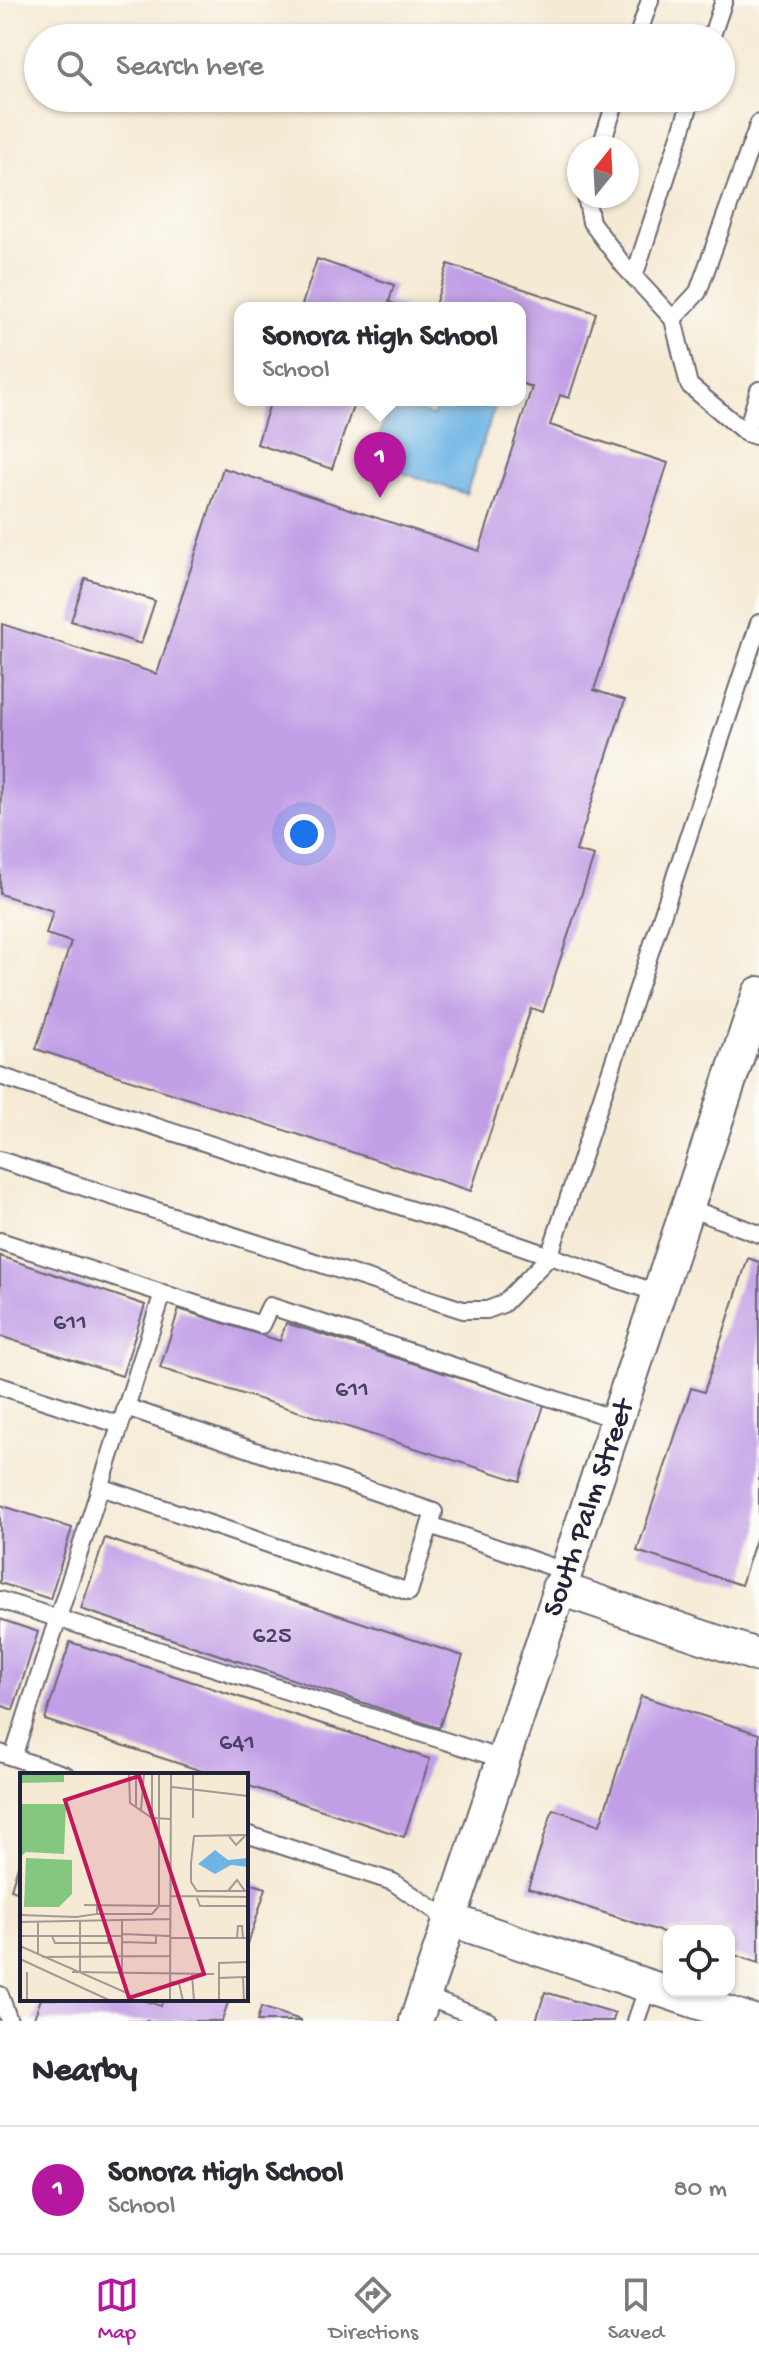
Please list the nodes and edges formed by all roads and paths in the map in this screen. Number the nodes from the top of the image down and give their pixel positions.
1 (650, 0) edge
2 (724, 0) edge
3 (642, 24) edge
4 (716, 24) edge
5 (612, 112) edge
6 (687, 112) edge
7 (759, 123) edge
8 (604, 136) edge
9 (588, 208) edge
10 (634, 277) junction
11 (673, 319) junction
12 (759, 390) edge
13 (753, 435) edge
14 (759, 623) edge
15 (759, 993) edge
16 (0, 1076) edge
17 (0, 1160) edge
18 (686, 1207) junction
19 (759, 1234) edge
20 (0, 1241) edge
21 (549, 1257) junction
22 (163, 1293) junction
23 (657, 1293) junction
24 (0, 1387) edge
25 (126, 1407) junction
26 (615, 1419) junction
27 (120, 1425) junction
28 (101, 1487) junction
29 (430, 1525) junction
30 (561, 1579) junction
31 (0, 1600) edge
32 (59, 1618) junction
33 (759, 1656) edge
34 (6, 1755) edge
35 (502, 1759) junction
36 (60, 1773) edge
37 (248, 1835) edge
38 (448, 1919) junction
39 (648, 1986) junction
40 (0, 1995) edge
41 (420, 2008) edge
42 (9, 2021) edge
43 (488, 2021) edge
44 (636, 2021) edge
45 (753, 2021) edge

1 - 3 lane
2 - 4 lane
5 - 8 lane
6 - 10 lane
7 - 11 lane
9 - 10 lane
10 - 11 lane
11 - 13 lane
12 - 13 lane
14 - 21 lane
15 - 18 street, South Palm Street
16 - 21 lane
17 - 21 lane
18 - 19 lane
18 - 23 street, South Palm Street
20 - 22 lane
21 - 23 lane
22 - 25 lane
22 - 26 lane
23 - 26 street, South Palm Street
24 - 27 lane
25 - 27 lane
25 - 29 lane
26 - 30 street, South Palm Street
27 - 28 lane
28 - 29 lane
28 - 32 lane
29 - 30 lane
30 - 33 street
30 - 35 street, South Palm Street
31 - 32 lane
32 - 34 lane
32 - 35 lane
34 - 36 lane
35 - 38 street, South Palm Street
37 - 38 lane
38 - 39 street
38 - 41 street, South Palm Street
39 - 44 lane
39 - 45 street
40 - 42 lane
41 - 43 lane

